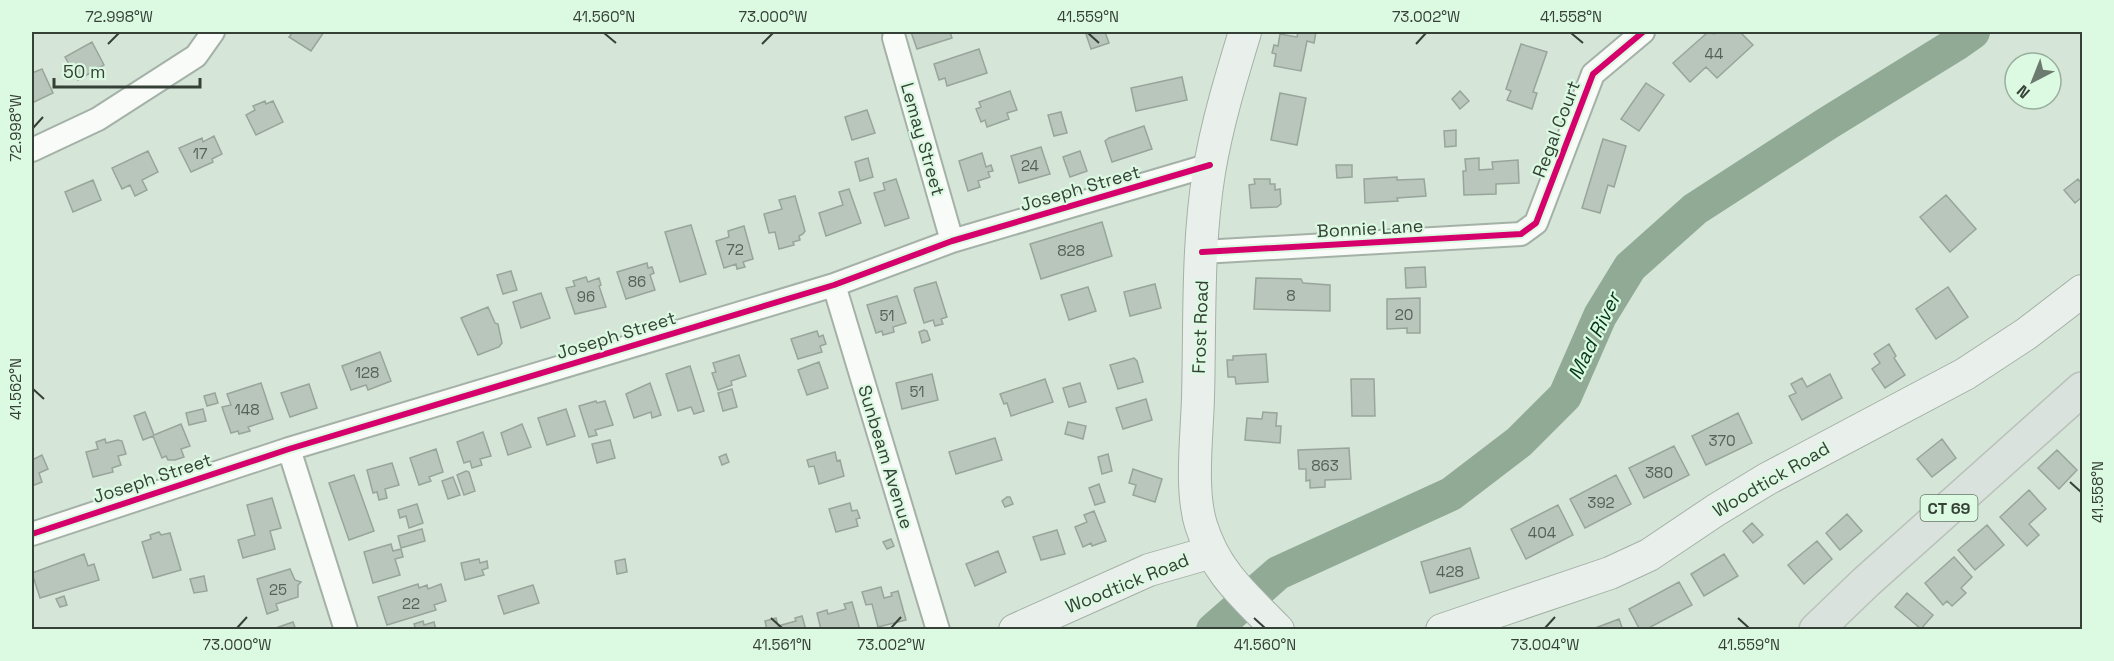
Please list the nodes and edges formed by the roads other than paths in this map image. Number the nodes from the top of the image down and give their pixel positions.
1 (213, 32) edge
2 (1245, 32) edge
3 (1643, 32) edge
4 (894, 38) dead end
5 (32, 150) edge
6 (1210, 165) junction
7 (1536, 223) joint
8 (952, 241) junction
9 (1202, 252) junction
10 (834, 285) junction
11 (2082, 291) edge
12 (2082, 388) edge
13 (289, 449) junction
14 (32, 534) edge
15 (1212, 552) junction
16 (1271, 623) edge
17 (346, 630) edge
18 (938, 630) edge
19 (1015, 630) edge
20 (1442, 630) edge
21 (1816, 630) edge

1 - 5 street
2 - 6 main road, Frost Road
3 - 7 street, Regal Court
4 - 8 street, Lemay Street
6 - 8 street, Joseph Street
6 - 9 main road, Frost Road
7 - 9 street, Bonnie Lane
8 - 10 street, Joseph Street
9 - 15 main road, Frost Road
10 - 13 street, Joseph Street
10 - 18 street, Sunbeam Avenue
11 - 20 main road, Woodtick Road
12 - 21 main road, CT 69
13 - 14 street, Joseph Street
13 - 17 street
15 - 16 main road, Woodtick Road
15 - 19 main road, Woodtick Road

